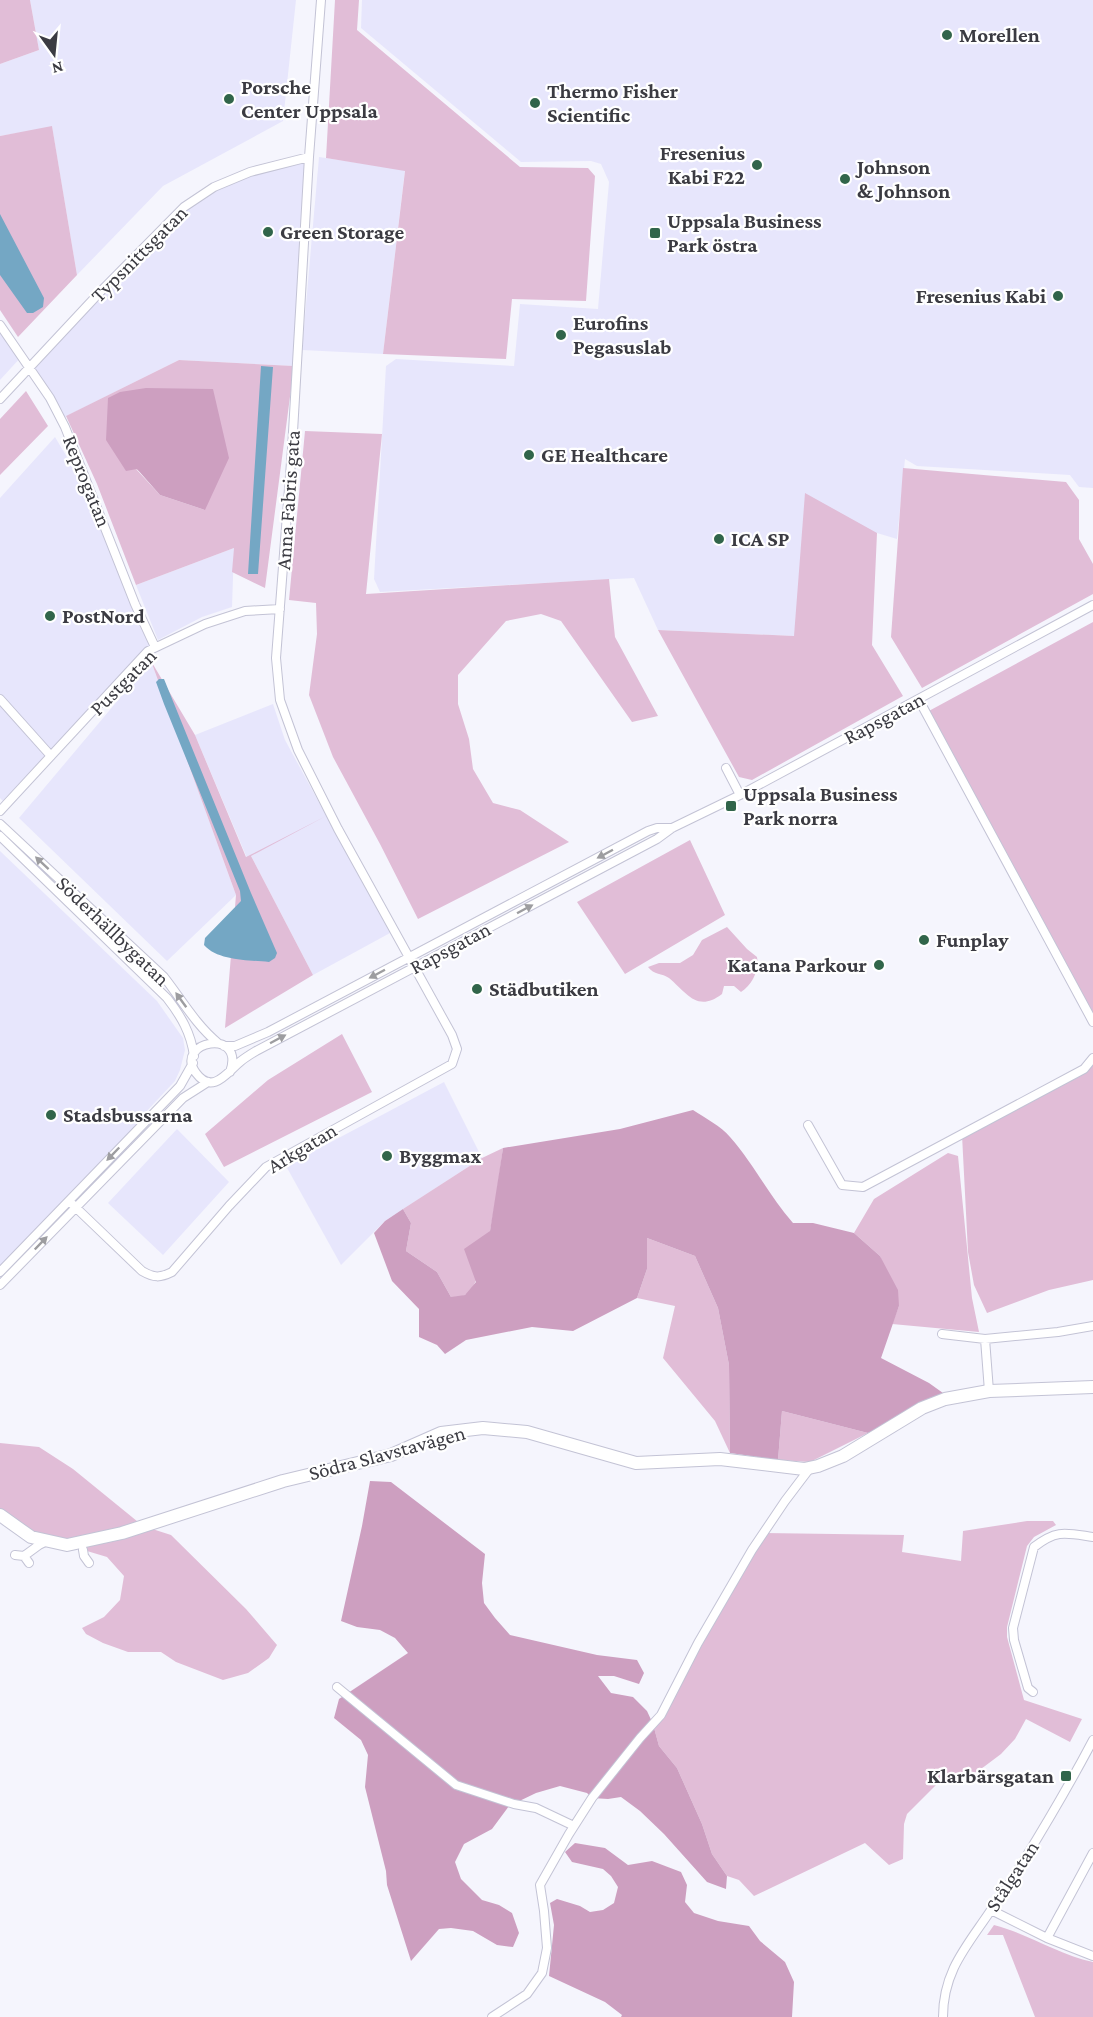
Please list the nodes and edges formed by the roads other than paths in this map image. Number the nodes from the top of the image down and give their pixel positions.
1 (321, 0) edge
2 (309, 157) junction
3 (0, 325) edge
4 (30, 367) junction
5 (0, 399) edge
6 (1093, 605) edge
7 (280, 609) junction
8 (155, 647) junction
9 (0, 699) edge
10 (919, 700) junction
11 (51, 756) junction
12 (726, 768) dead end
13 (740, 795) junction
14 (0, 811) edge
15 (0, 824) edge
16 (672, 828) junction
17 (0, 836) edge
18 (410, 957) junction
19 (415, 967) junction
20 (1093, 1022) edge
21 (221, 1045) junction
22 (1093, 1058) edge
23 (193, 1060) junction
24 (230, 1072) junction
25 (208, 1082) junction
26 (808, 1125) dead end
27 (72, 1204) junction
28 (0, 1272) edge
29 (0, 1285) edge
30 (1093, 1326) edge
31 (942, 1334) dead end
32 (985, 1339) junction
33 (1093, 1387) edge
34 (989, 1391) junction
35 (810, 1468) junction
36 (0, 1515) edge
37 (1093, 1537) edge
38 (47, 1540) junction
39 (83, 1550) dead end
40 (23, 1558) dead end
41 (89, 1563) dead end
42 (337, 1687) dead end
43 (1033, 1692) dead end
44 (1093, 1740) edge
45 (574, 1826) junction
46 (1093, 1853) edge
47 (991, 1910) junction
48 (1047, 1938) junction
49 (1093, 1956) edge
50 (492, 2017) edge
51 (943, 2017) edge

1 - 2 street, Anna Fabris gata
2 - 4 street, Typsnittsgatan
2 - 7 street, Anna Fabris gata
3 - 4 street, Reprogatan
4 - 5 street, Typsnittsgatan
4 - 8 street, Reprogatan
6 - 10 street, Rapsgatan
7 - 8 street, Pustgatan
7 - 18 street, Anna Fabris gata
8 - 11 street, Pustgatan
9 - 11 street
10 - 13 street, Rapsgatan
10 - 20 street
11 - 14 street, Pustgatan
12 - 13 street
13 - 16 street, Rapsgatan
21 -> 15 street, Söderhällbygatan
16 -> 18 street, Rapsgatan
19 -> 16 street, Rapsgatan
17 - 23 street, Söderhällbygatan
18 - 19 street, Anna Fabris gata
18 -> 21 street, Rapsgatan
24 -> 19 street, Rapsgatan
19 - 27 street, Arkgatan
21 - 23 street
21 - 24 street
22 - 26 street
23 - 25 street
23 -> 27 street
24 - 25 street
25 - 27 street
27 - 28 street
29 -> 27 street
30 - 32 street
31 - 32 street
32 - 34 street
33 - 34 street, Södra Slavstavägen
34 - 35 street, Södra Slavstavägen
35 - 38 street, Södra Slavstavägen
35 - 45 street
36 - 38 street, Södra Slavstavägen
37 - 43 street
38 - 40 street
39 - 41 street
42 - 45 street
44 - 47 street, Stålgatan
45 - 50 street
46 - 48 street
47 - 48 street
47 - 51 street, Stålgatan
48 - 49 street

